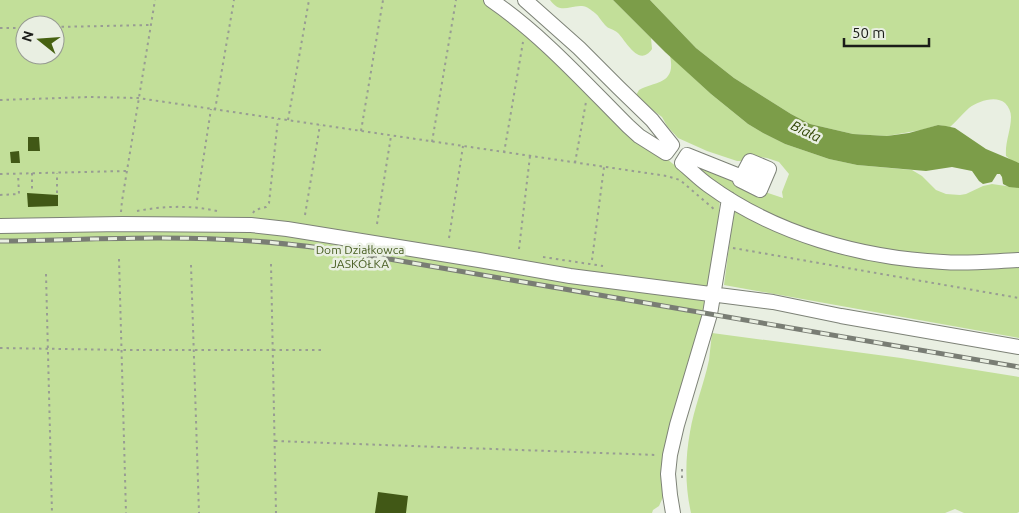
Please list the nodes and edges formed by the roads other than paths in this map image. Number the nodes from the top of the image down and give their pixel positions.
1 (491, 0) edge
2 (525, 0) edge
3 (668, 148) junction
4 (687, 161) junction
5 (764, 175) dead end
6 (729, 198) junction
7 (0, 226) edge
8 (1019, 260) edge
9 (714, 294) junction
10 (1019, 348) edge
11 (673, 513) edge

1 - 3 street
2 - 3 street
3 - 4 street
4 - 5 street
4 - 6 street
6 - 8 street
6 - 9 street
7 - 9 street
9 - 10 street
9 - 11 street

